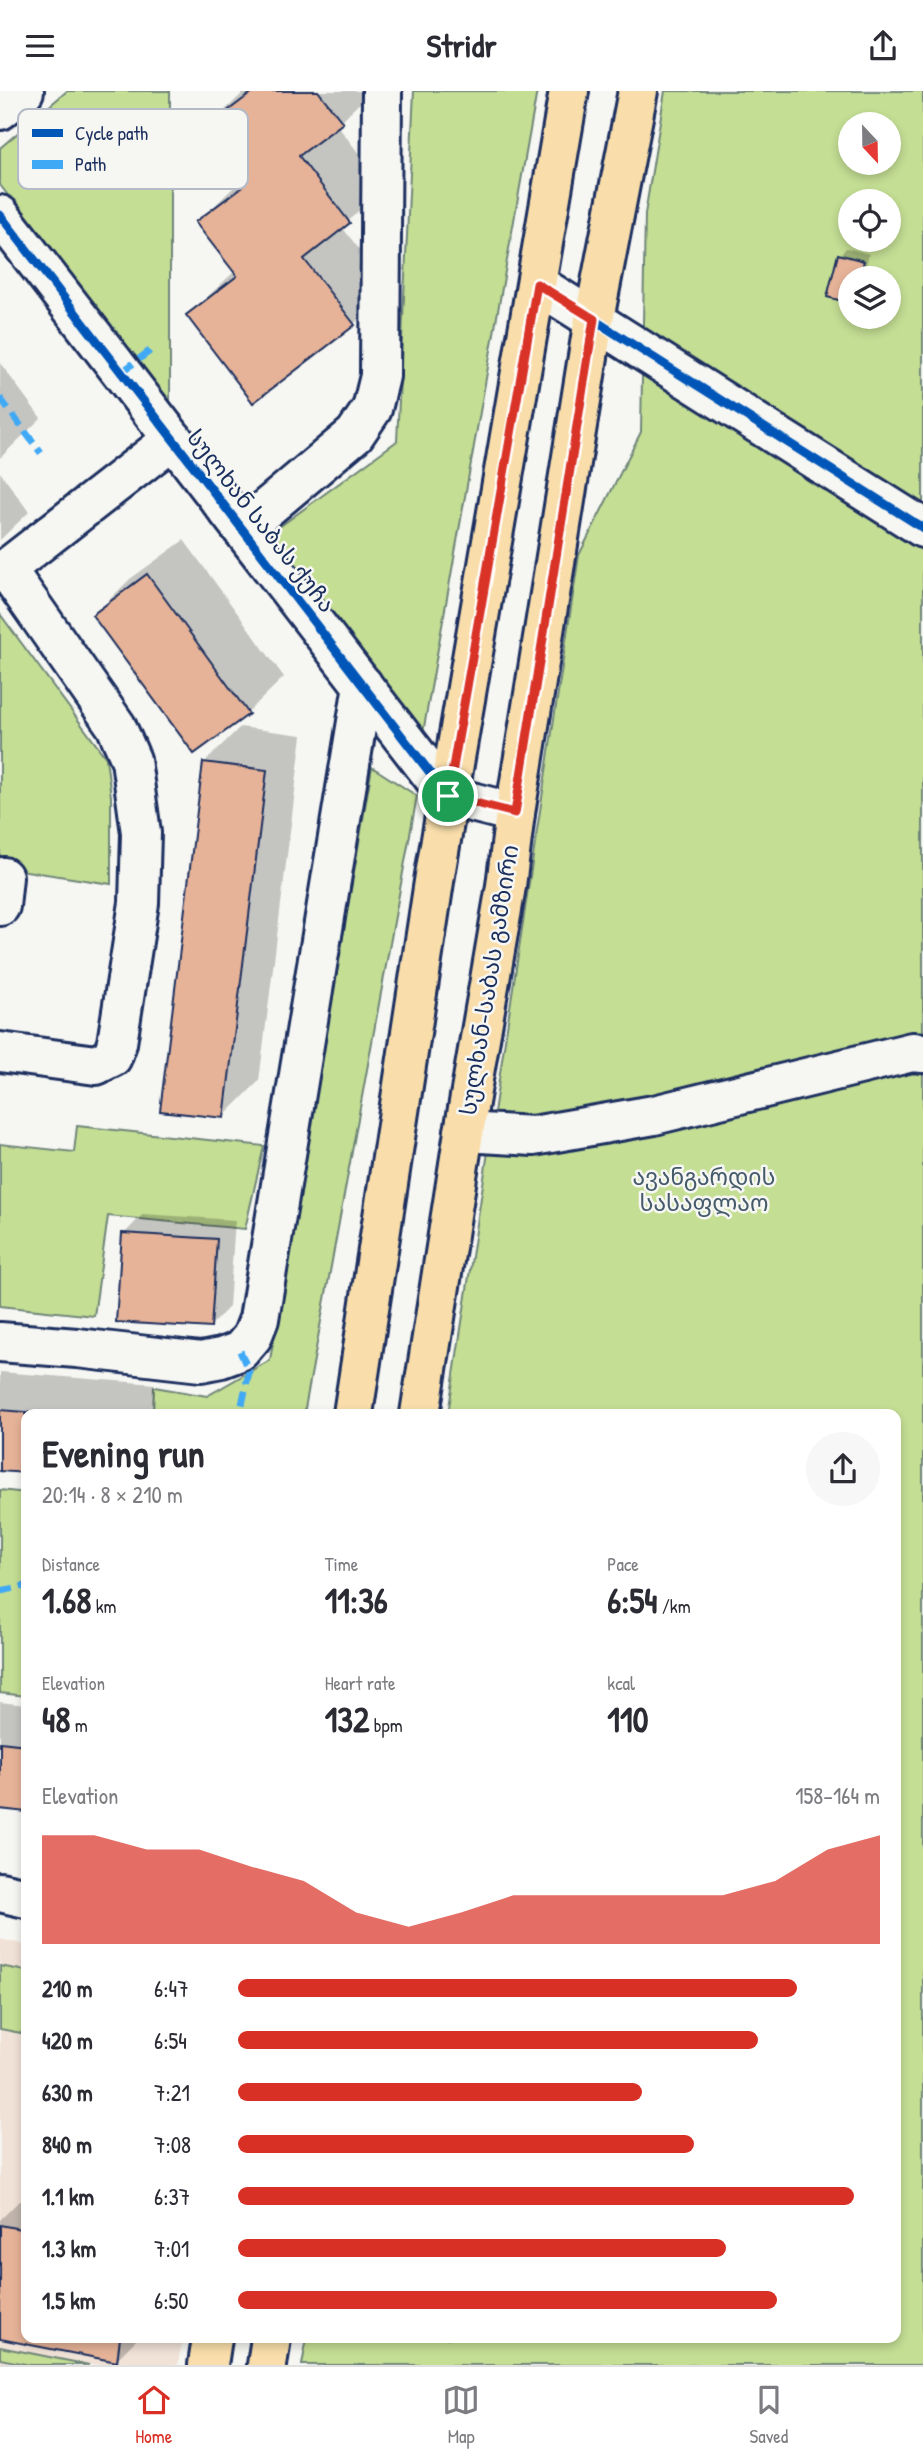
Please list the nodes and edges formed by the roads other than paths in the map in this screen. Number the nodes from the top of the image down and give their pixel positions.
1 (24, 91) edge
2 (382, 91) edge
3 (569, 91) edge
4 (638, 91) edge
5 (0, 110) edge
6 (0, 215) edge
7 (537, 284) junction
8 (594, 319) junction
9 (173, 439) junction
10 (923, 528) edge
11 (242, 529) junction
12 (3, 571) edge
13 (363, 685) junction
14 (448, 796) junction
15 (515, 813) junction
16 (0, 1052) edge
17 (923, 1053) edge
18 (464, 1132) junction
19 (0, 1342) edge
20 (354, 1409) edge
21 (421, 1409) edge
22 (0, 1892) edge
23 (21, 1897) edge
24 (211, 2343) edge
25 (270, 2343) edge
26 (208, 2365) edge
27 (267, 2365) edge

1 - 5 street
2 - 11 street
3 - 7 main road
4 - 8 main road, სულხან-საბას გამზირი
6 - 9 street, სულხან საბას ქუჩა
7 - 8 street
7 - 14 main road
8 - 10 street
8 - 15 main road, სულხან-საბას გამზირი
9 - 11 street, სულხან საბას ქუჩა
9 - 12 street
11 - 13 street, სულხან საბას ქუჩა
12 - 16 street
13 - 14 street, სულხან საბას ქუჩა
13 - 19 street
14 - 15 street
14 - 20 main road
15 - 18 main road, სულხან-საბას გამზირი
17 - 18 street
18 - 21 main road, სულხან-საბას გამზირი
22 - 23 street
24 - 26 main road
25 - 27 main road

